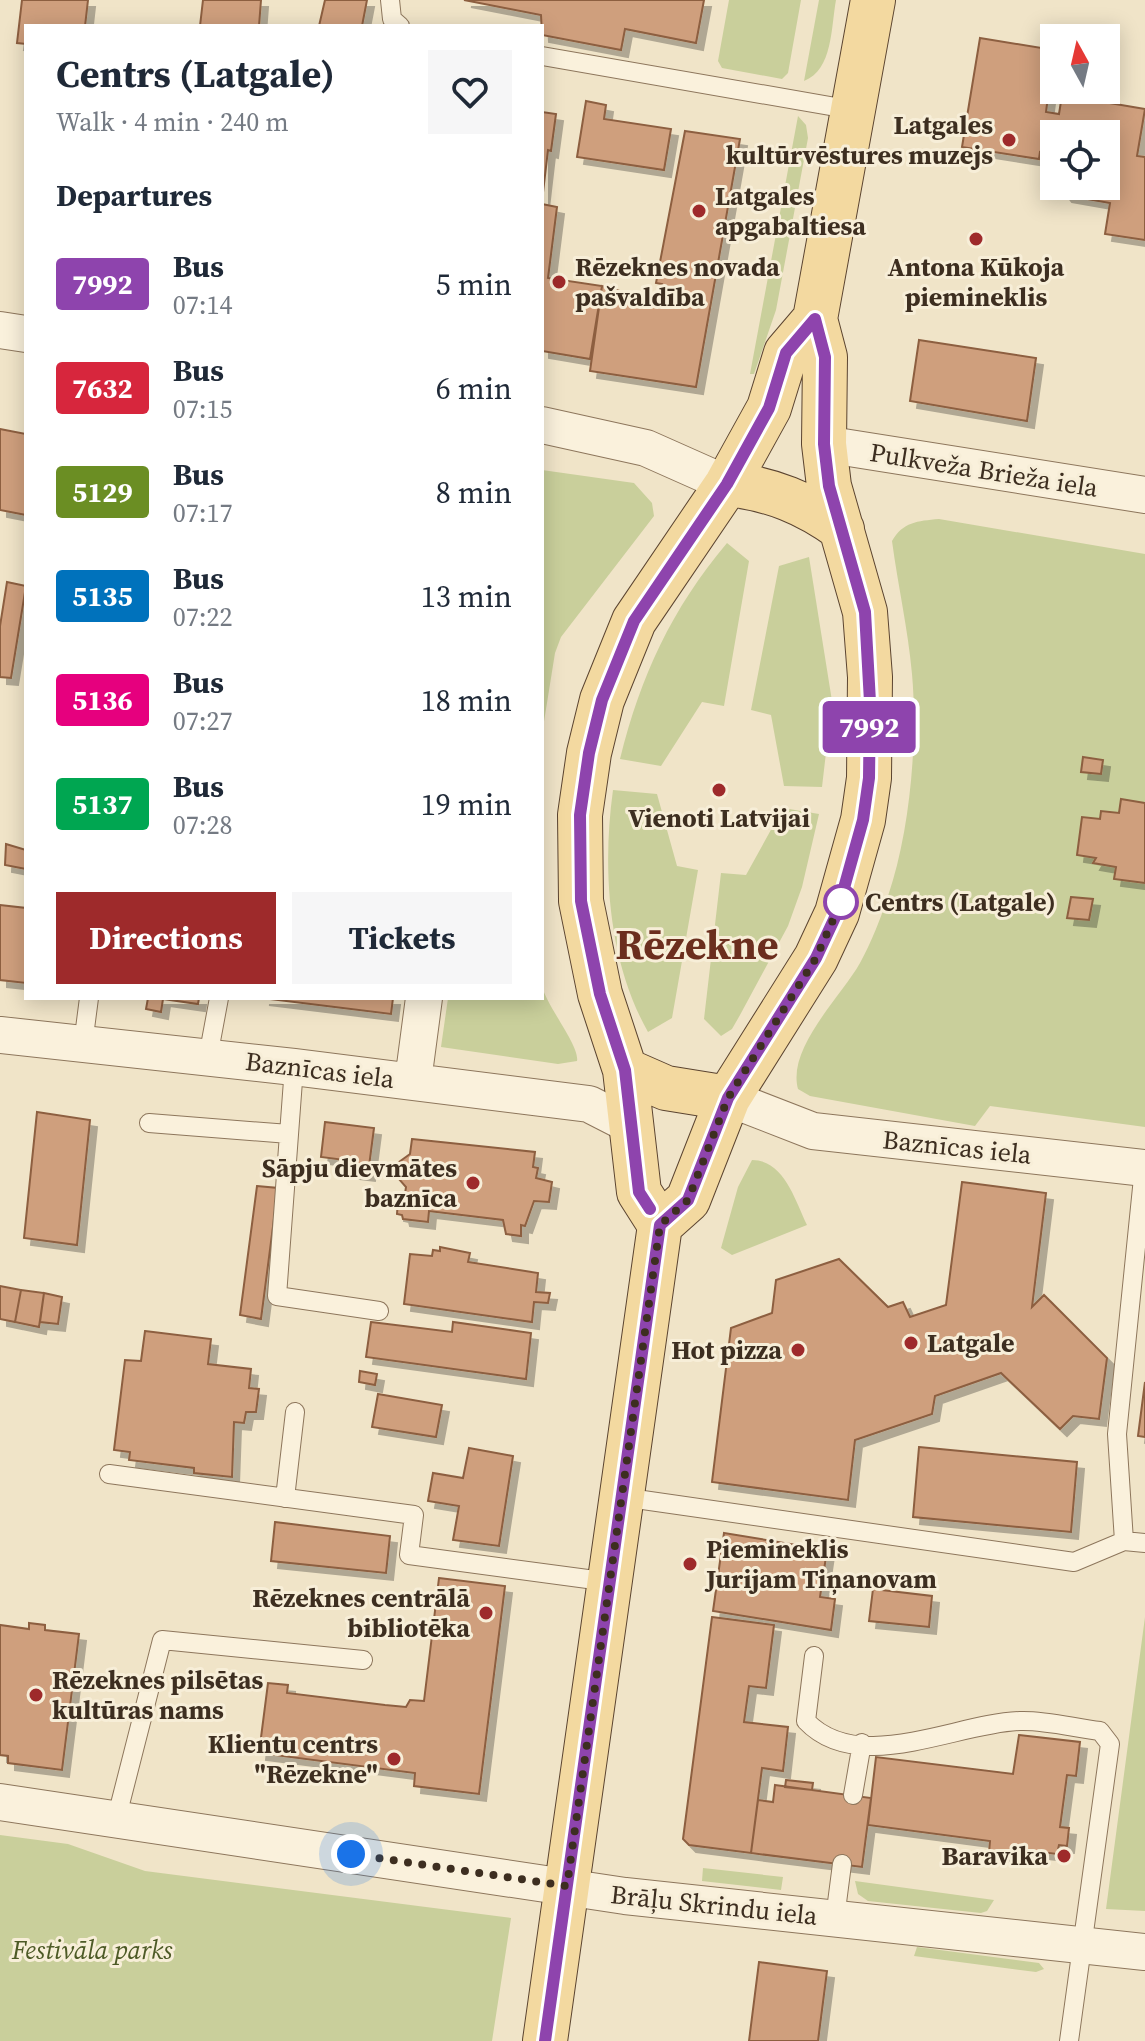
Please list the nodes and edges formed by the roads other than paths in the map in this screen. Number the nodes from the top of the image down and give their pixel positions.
1 (390, 0) edge
2 (873, 0) edge
3 (398, 24) edge
4 (544, 56) edge
5 (853, 110) junction
6 (815, 319) junction
7 (0, 330) edge
8 (24, 334) edge
9 (544, 425) edge
10 (824, 444) junction
11 (727, 484) junction
12 (1145, 495) edge
13 (842, 529) junction
14 (89, 1000) edge
15 (219, 1000) edge
16 (424, 1000) edge
17 (0, 1035) edge
18 (83, 1044) junction
19 (208, 1057) junction
20 (294, 1067) junction
21 (625, 1070) junction
22 (413, 1081) junction
23 (728, 1098) junction
24 (149, 1123) dead end
25 (634, 1127) junction
26 (289, 1134) junction
27 (1145, 1168) edge
28 (660, 1225) junction
29 (379, 1311) dead end
30 (295, 1412) dead end
31 (109, 1474) dead end
32 (622, 1497) junction
33 (285, 1498) junction
34 (1124, 1541) junction
35 (1145, 1543) edge
36 (610, 1582) junction
37 (814, 1656) dead end
38 (363, 1660) dead end
39 (862, 1743) junction
40 (853, 1795) dead end
41 (0, 1802) edge
42 (116, 1820) junction
43 (842, 1864) dead end
44 (567, 1886) junction
45 (835, 1918) junction
46 (1085, 1944) junction
47 (1145, 1952) edge
48 (545, 2041) edge
49 (1069, 2041) edge

1 - 3 lane
2 - 5 main road
4 - 5 lane
5 - 6 main road
6 - 10 main road
6 - 11 main road
7 - 8 street
9 - 11 street
10 - 12 street, Pulkveža Brieža iela
10 - 13 main road
11 - 13 main road
11 - 21 main road
13 - 23 main road
14 - 18 lane
15 - 19 lane
16 - 22 street
17 - 18 street, Baznīcas iela
18 - 19 street, Baznīcas iela
19 - 20 street, Baznīcas iela
20 - 22 street, Baznīcas iela
20 - 26 lane
21 - 23 main road
21 - 25 main road
22 - 25 street, Baznīcas iela
23 - 27 street, Baznīcas iela
23 - 28 main road
24 - 26 lane
25 - 28 main road
26 - 29 lane
27 - 34 lane
28 - 32 main road
30 - 33 lane
31 - 33 lane
32 - 34 lane
32 - 36 main road
33 - 36 lane
34 - 35 lane
36 - 44 main road
37 - 39 lane
38 - 42 lane
39 - 40 lane
39 - 46 lane
41 - 42 street, Brāļu Skrindu iela
42 - 44 street, Brāļu Skrindu iela
43 - 45 lane
44 - 45 street, Brāļu Skrindu iela
44 - 48 main road
45 - 46 street, Brāļu Skrindu iela
46 - 47 street, Brāļu Skrindu iela
46 - 49 lane

